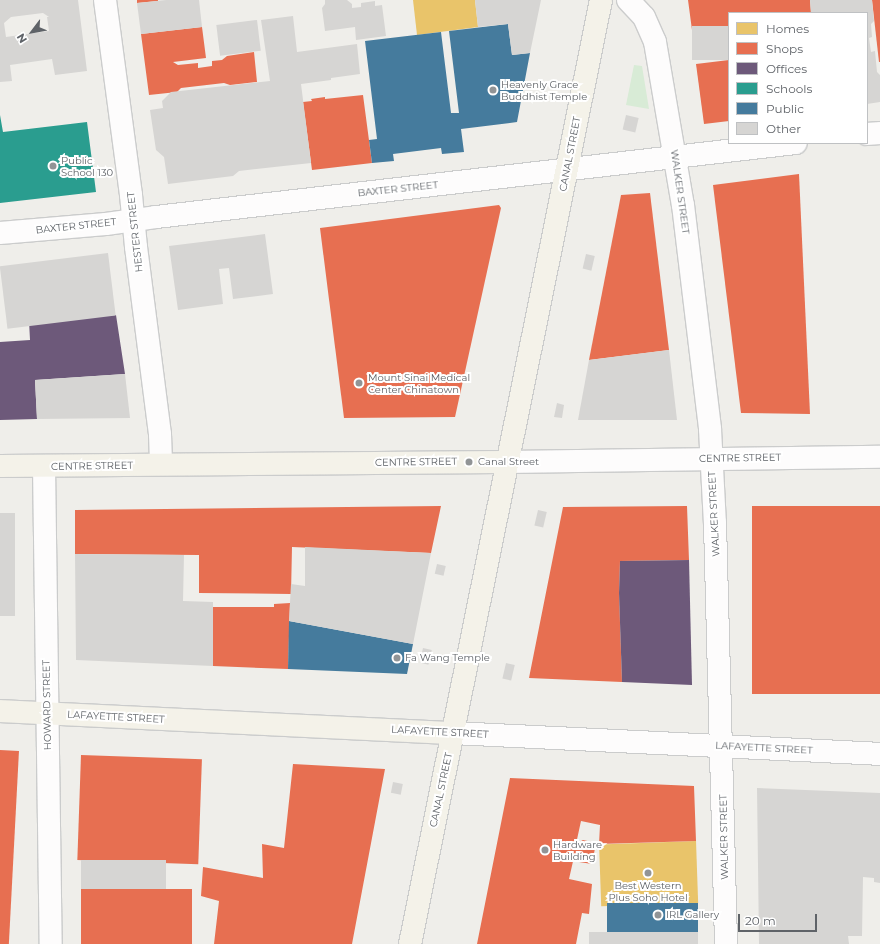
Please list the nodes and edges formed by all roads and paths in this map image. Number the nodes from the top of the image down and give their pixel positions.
1 (105, 0) edge
2 (601, 0) edge
3 (628, 0) edge
4 (880, 133) edge
5 (868, 134) edge
6 (787, 144) edge
7 (675, 157) junction
8 (566, 170) junction
9 (133, 220) junction
10 (0, 233) edge
11 (880, 457) edge
12 (711, 458) junction
13 (507, 462) junction
14 (161, 464) junction
15 (0, 466) edge
16 (44, 466) junction
17 (0, 711) edge
18 (48, 713) junction
19 (453, 733) junction
20 (721, 746) junction
21 (880, 754) edge
22 (51, 944) edge
23 (410, 944) edge
24 (726, 944) edge

1 - 9 street, HESTER STREET
2 - 8 main road, CANAL STREET
3 - 7 street, WALKER STREET
4 - 5 street
6 - 7 street, BAXTER STREET
7 - 8 street, BAXTER STREET
7 - 12 street, WALKER STREET
8 - 9 street, BAXTER STREET
8 - 13 main road, CANAL STREET
9 - 10 street, BAXTER STREET
9 - 14 street, HESTER STREET
11 - 12 street, CENTRE STREET
12 - 13 street, CENTRE STREET
12 - 20 street, WALKER STREET
13 - 14 main road, CENTRE STREET
13 - 19 main road, CANAL STREET
14 - 16 main road, CENTRE STREET
15 - 16 main road, CENTRE STREET
16 - 18 street, HOWARD STREET
17 - 18 main road, LAFAYETTE STREET
18 - 19 main road, LAFAYETTE STREET
18 - 22 street, HOWARD STREET
19 - 20 street, LAFAYETTE STREET
19 - 23 main road, CANAL STREET
20 - 21 street, LAFAYETTE STREET
20 - 24 street, WALKER STREET

